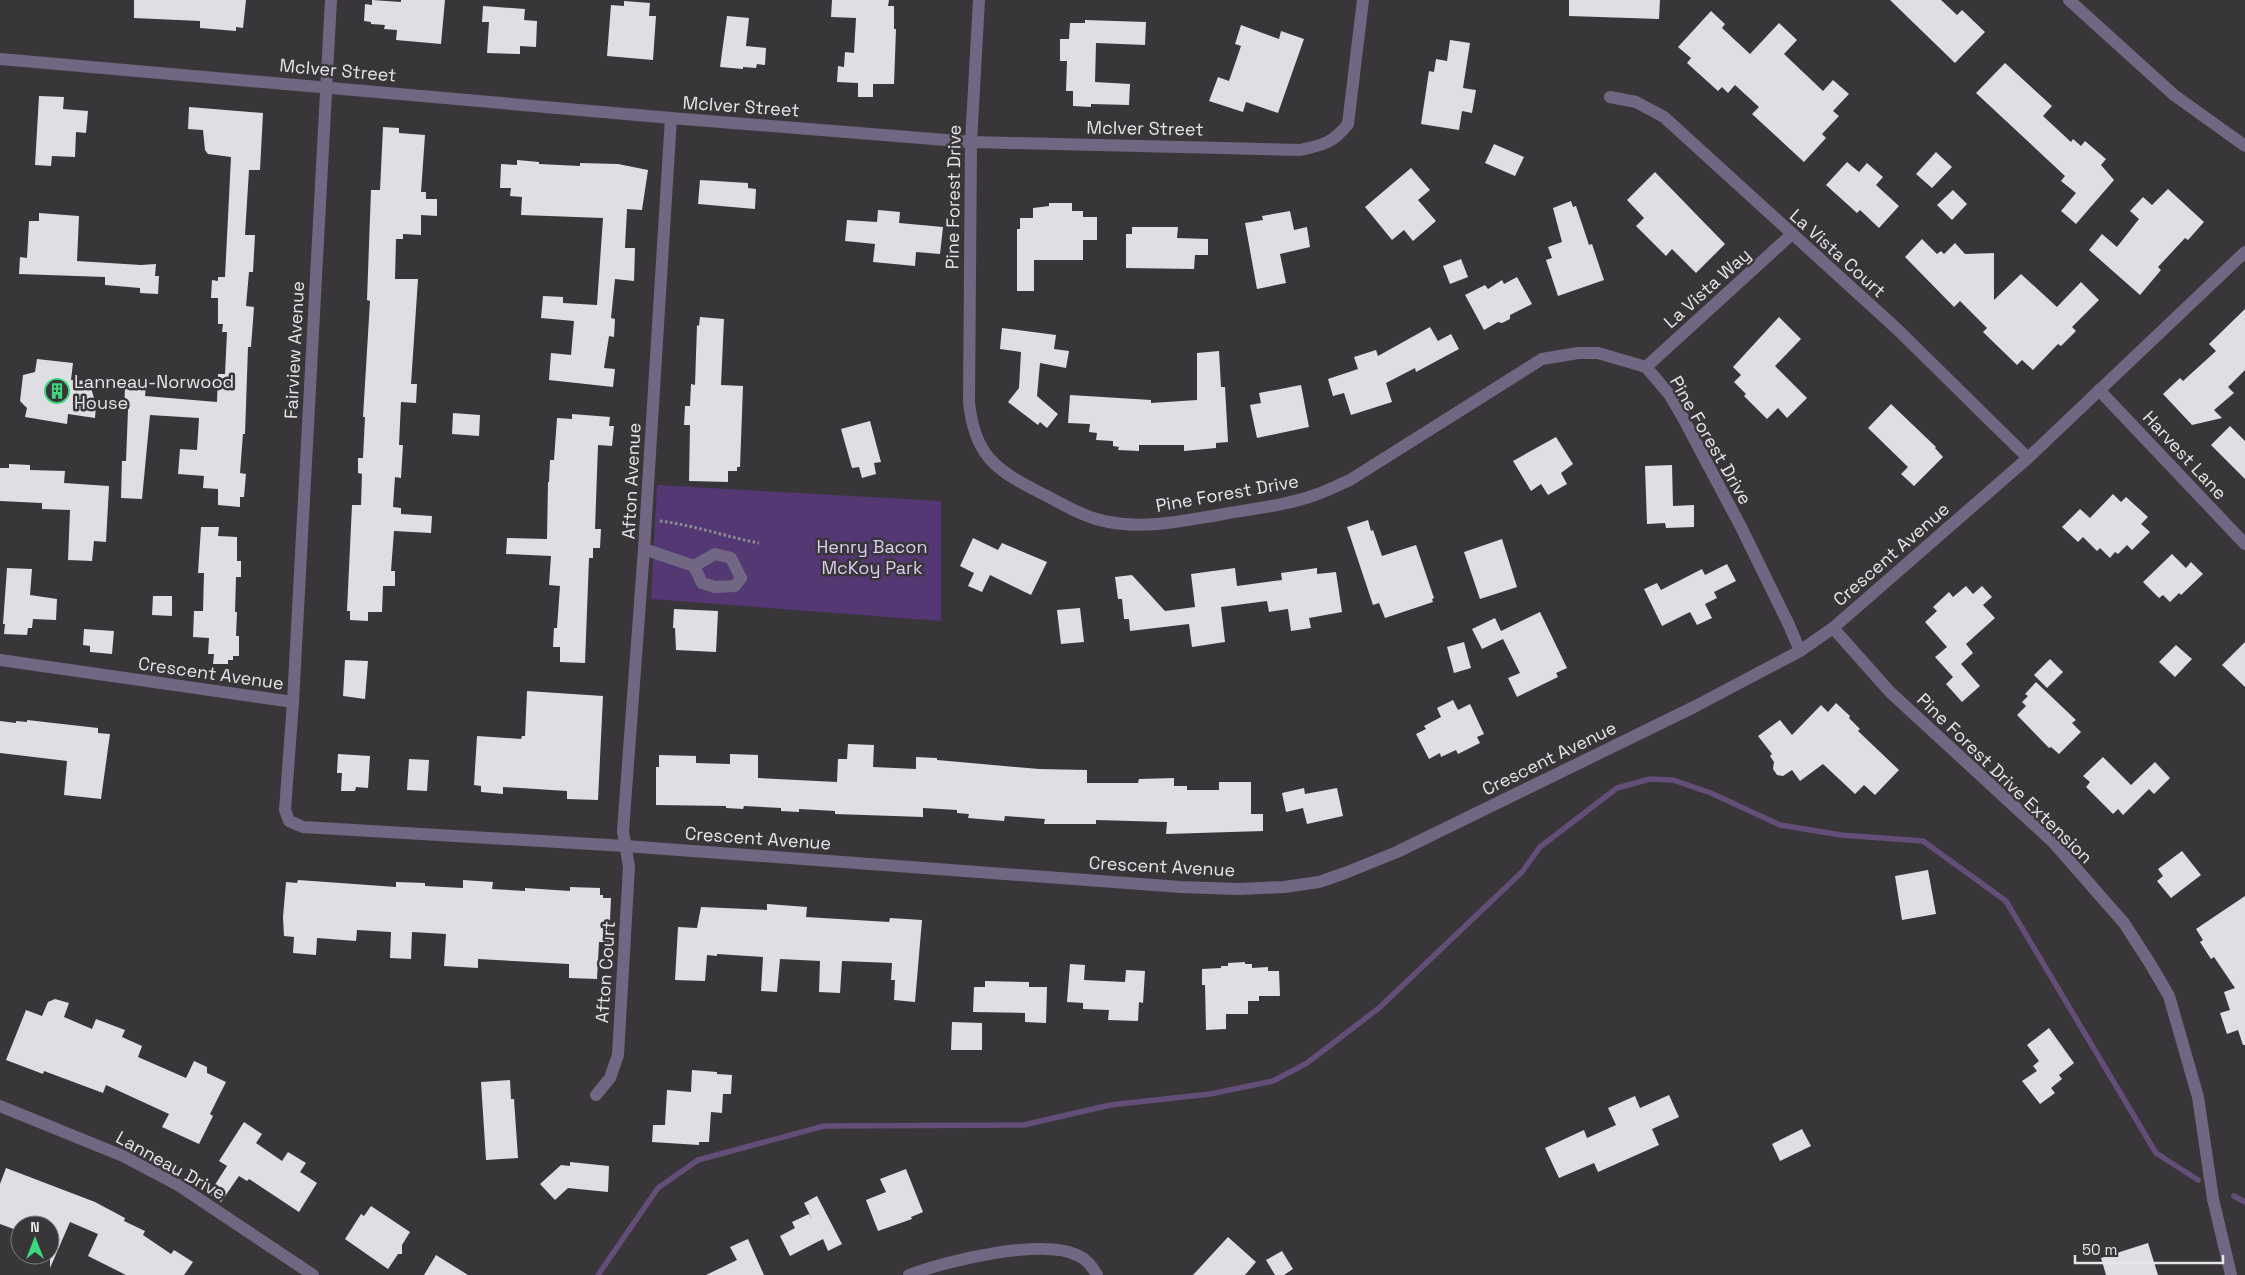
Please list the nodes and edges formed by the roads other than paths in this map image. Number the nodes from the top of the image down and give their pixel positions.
1 (331, 0) edge
2 (979, 0) edge
3 (1363, 0) edge
4 (2069, 0) edge
5 (0, 59) edge
6 (325, 87) junction
7 (1610, 97) dead end
8 (671, 118) junction
9 (971, 142) junction
10 (2245, 146) edge
11 (1792, 234) junction
12 (2245, 252) edge
13 (1646, 367) junction
14 (2099, 390) junction
15 (2028, 458) junction
16 (2245, 544) edge
17 (644, 549) junction
18 (694, 566) dead end
19 (1833, 628) junction
20 (1800, 651) junction
21 (0, 660) edge
22 (293, 702) junction
23 (625, 846) junction
24 (596, 1095) dead end
25 (0, 1106) edge
26 (313, 1275) edge
27 (909, 1275) edge
28 (1098, 1275) edge
29 (2231, 1275) edge

1 - 6 street, Fairview Avenue
2 - 9 street, Pine Forest Drive
3 - 9 street, McIver Street
4 - 10 street
5 - 6 street, McIver Street
6 - 8 street, McIver Street
6 - 22 street, Fairview Avenue
7 - 11 street, La Vista Court
8 - 9 street, McIver Street
8 - 17 street, Afton Avenue
9 - 13 street, Pine Forest Drive
11 - 13 street, La Vista Way
11 - 15 street, La Vista Court
12 - 14 street, Crescent Avenue
13 - 20 street, Pine Forest Drive
14 - 15 street, Crescent Avenue
14 - 16 street, Harvest Lane
15 - 19 street, Crescent Avenue
17 - 18 street
17 - 23 street, Afton Avenue
19 - 20 street, Crescent Avenue
19 - 29 street, Pine Forest Drive Extension
20 - 23 street, Crescent Avenue
21 - 22 street, Crescent Avenue
22 - 23 street, Crescent Avenue
23 - 24 street, Afton Court
25 - 26 street, Lanneau Drive
27 - 28 street

